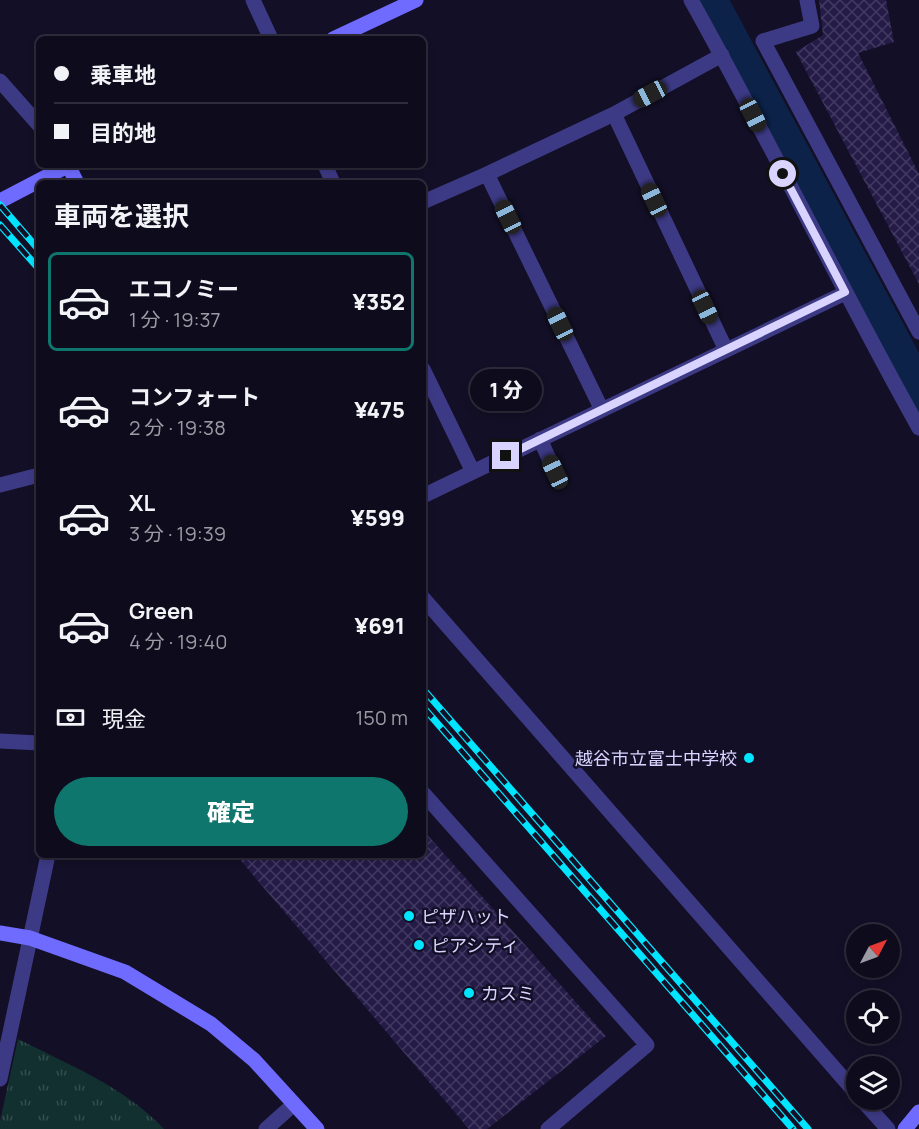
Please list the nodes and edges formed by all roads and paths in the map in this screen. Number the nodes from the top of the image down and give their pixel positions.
1 (253, 0) edge
2 (416, 0) edge
3 (691, 0) edge
4 (807, 0) edge
5 (270, 36) edge
6 (339, 36) edge
7 (722, 55) junction
8 (0, 81) edge
9 (614, 114) junction
10 (36, 122) edge
11 (62, 168) edge
12 (487, 174) junction
13 (40, 180) edge
14 (36, 182) edge
15 (426, 200) edge
16 (0, 201) edge
17 (845, 292) junction
18 (919, 332) edge
19 (726, 350) junction
20 (426, 375) edge
21 (602, 410) junction
22 (919, 428) edge
23 (540, 439) junction
24 (473, 472) junction
25 (555, 472) dead end
26 (36, 476) edge
27 (0, 485) edge
28 (426, 495) edge
29 (426, 601) edge
30 (0, 741) edge
31 (36, 743) edge
32 (426, 796) edge
33 (47, 858) edge
34 (0, 933) edge
35 (30, 938) junction
36 (0, 1079) edge
37 (846, 1082) edge
38 (294, 1104) junction
39 (871, 1110) edge
40 (919, 1112) edge
41 (266, 1129) edge
42 (317, 1129) edge
43 (548, 1129) edge
44 (888, 1129) edge
45 (905, 1129) edge

1 - 5 street
2 - 6 street
3 - 7 street
4 - 18 street
7 - 9 street
7 - 17 street
8 - 10 street
9 - 12 street
9 - 19 street
11 - 13 street
12 - 15 street
12 - 21 street
14 - 16 street
17 - 19 street
17 - 22 street
19 - 21 street
20 - 24 street
21 - 23 street
23 - 24 street
23 - 25 street
24 - 28 street
26 - 27 street
29 - 37 street
30 - 31 street
32 - 43 street
33 - 35 street
34 - 35 street
35 - 36 street
35 - 38 street
38 - 41 street
38 - 42 street
39 - 44 street
40 - 45 street

